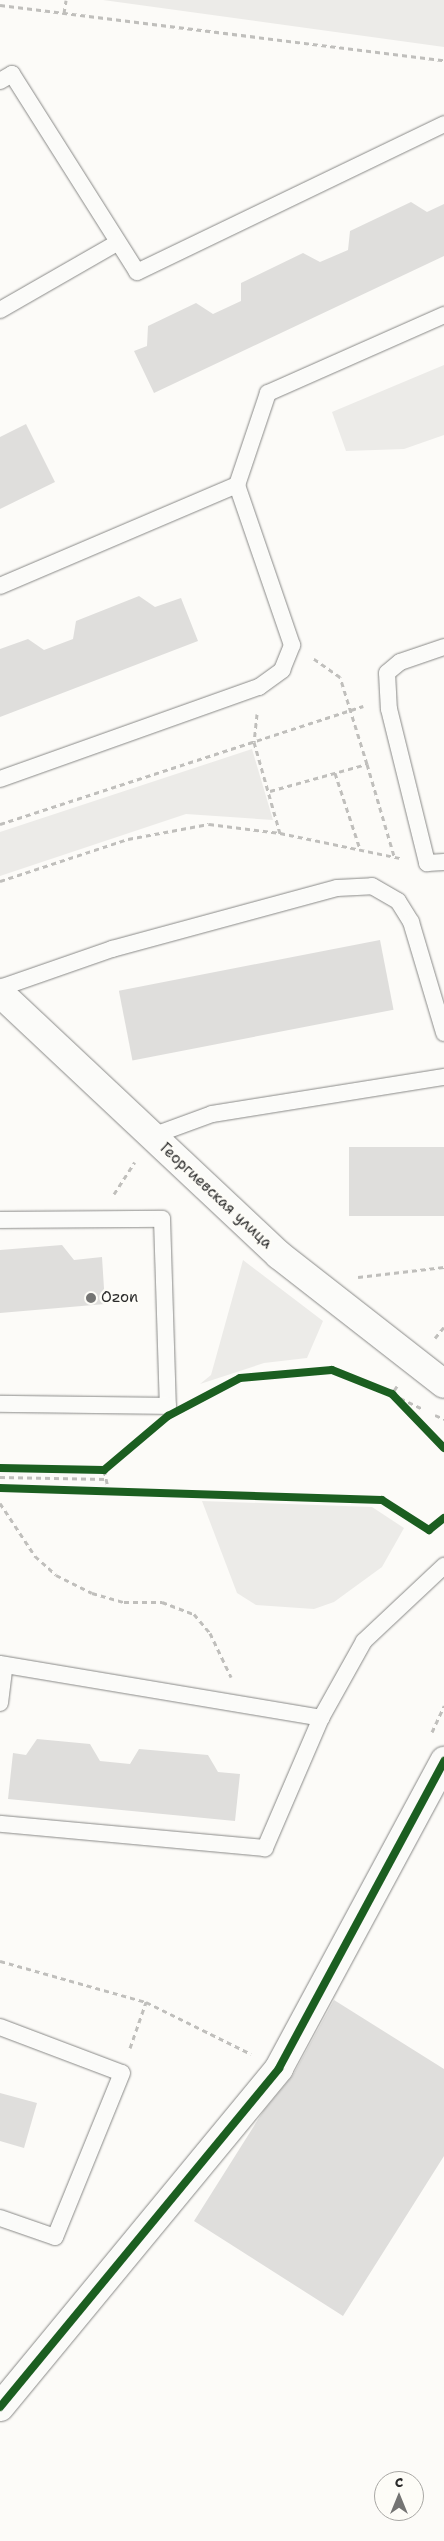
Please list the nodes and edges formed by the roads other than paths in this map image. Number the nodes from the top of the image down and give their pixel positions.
1 (0, 81) edge
2 (444, 124) edge
3 (117, 243) junction
4 (0, 310) edge
5 (444, 316) edge
6 (237, 485) junction
7 (0, 586) edge
8 (444, 647) edge
9 (0, 779) edge
10 (444, 862) edge
11 (0, 988) edge
12 (0, 993) edge
13 (444, 1034) edge
14 (444, 1077) edge
15 (152, 1136) junction
16 (0, 1220) edge
17 (444, 1384) edge
18 (0, 1404) edge
19 (444, 1566) edge
20 (2, 1664) edge
21 (0, 1704) edge
22 (321, 1718) junction
23 (436, 1751) edge
24 (0, 1824) edge
25 (0, 2027) edge
26 (0, 2218) edge
27 (0, 2408) edge

1 - 3 lane
2 - 3 lane
3 - 4 lane
5 - 6 lane
6 - 7 lane
6 - 9 lane
8 - 10 lane
11 - 13 lane
12 - 15 street, Георгиевская улица
14 - 15 lane
15 - 17 street, Георгиевская улица
16 - 18 lane
19 - 22 lane
20 - 21 lane
20 - 22 lane
22 - 24 lane
23 - 27 street
25 - 26 lane

